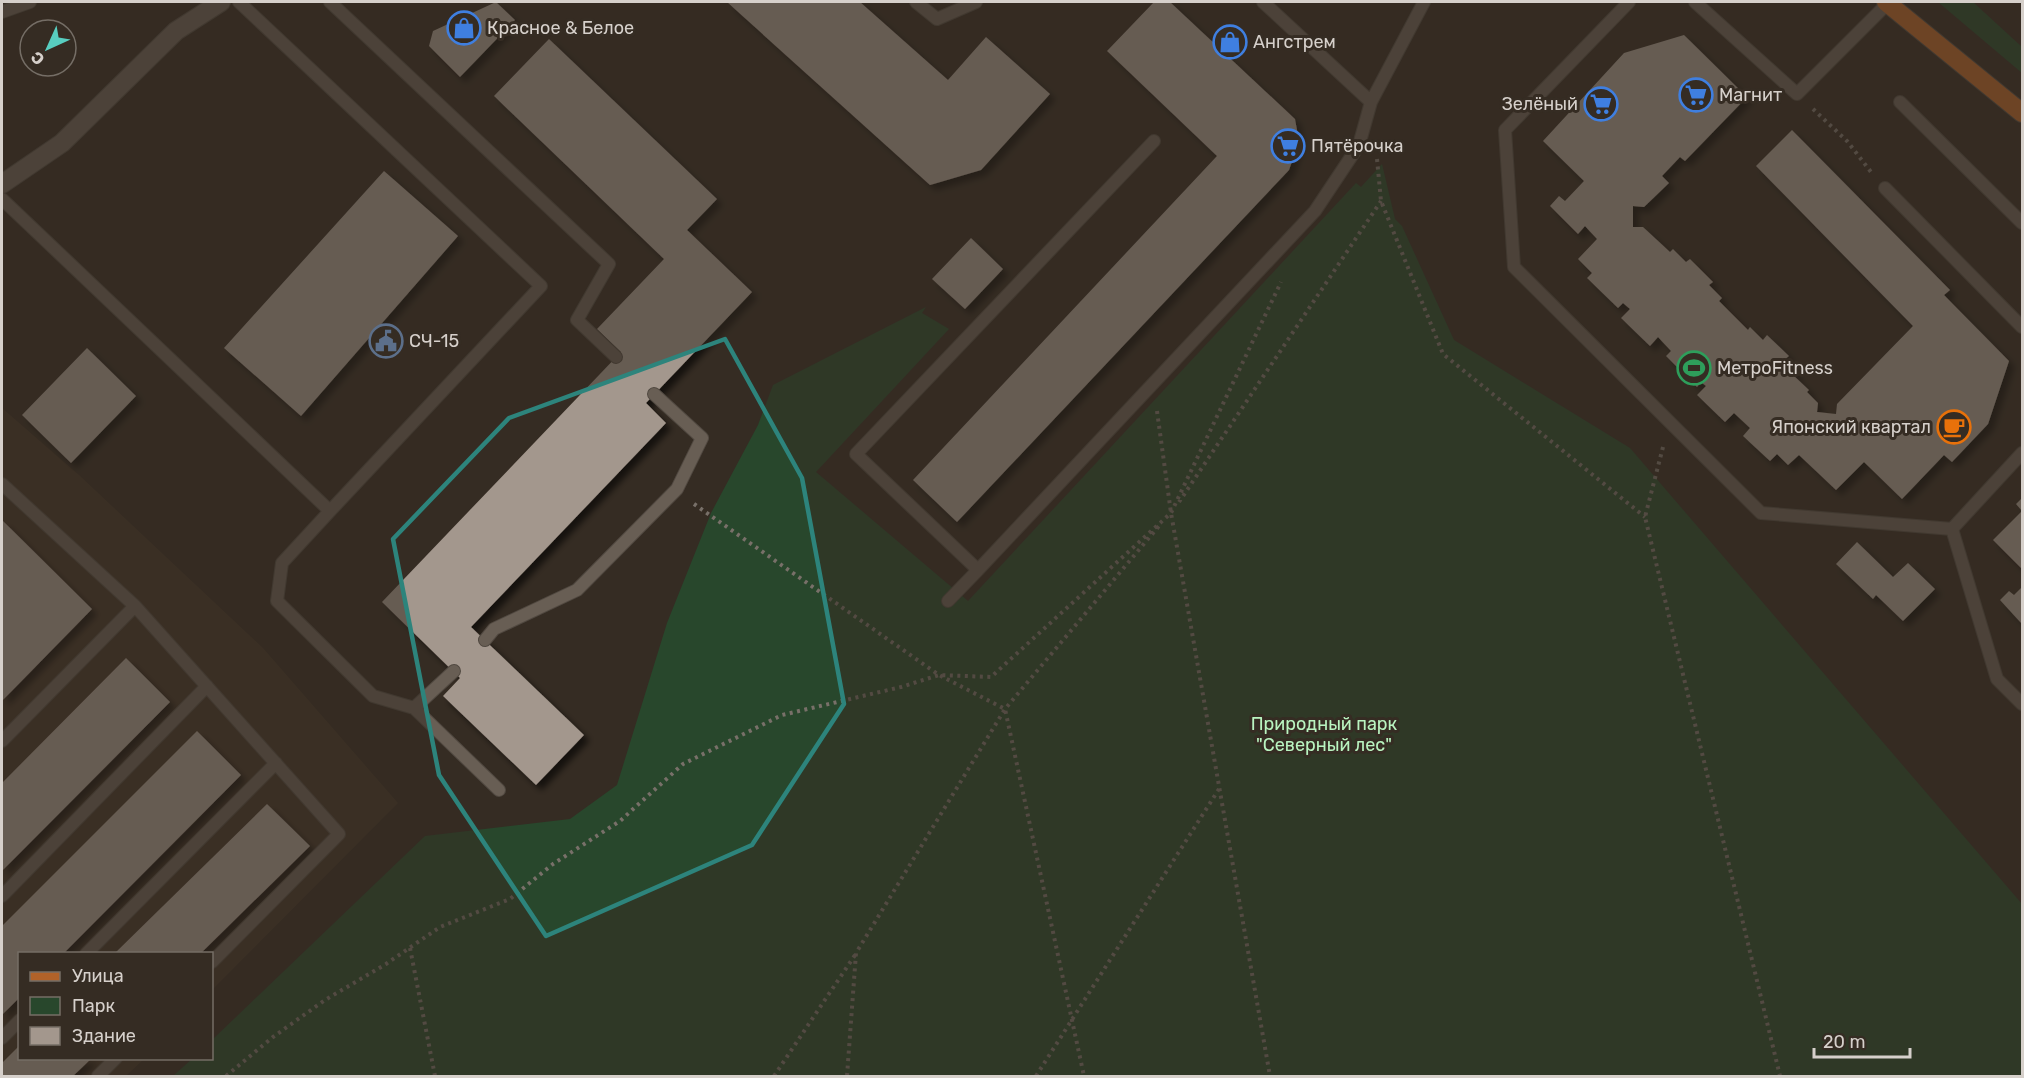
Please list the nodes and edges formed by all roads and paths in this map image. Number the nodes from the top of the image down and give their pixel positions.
1 (28, 2) edge
2 (221, 2) edge
3 (239, 2) edge
4 (330, 2) edge
5 (916, 2) edge
6 (976, 2) edge
7 (1263, 2) edge
8 (1424, 2) edge
9 (1629, 2) edge
10 (1695, 2) edge
11 (1887, 2) edge
12 (2, 12) edge
13 (1371, 102) junction
14 (1900, 102) dead end
15 (1809, 105) dead end
16 (2022, 113) edge
17 (1154, 141) dead end
18 (1376, 157) dead end
19 (2, 184) edge
20 (1885, 188) joint
21 (2, 199) edge
22 (1381, 201) junction
23 (2022, 223) edge
24 (1284, 275) dead end
25 (2022, 327) edge
26 (616, 357) dead end
27 (1153, 383) junction
28 (654, 394) dead end
29 (1670, 420) junction
30 (2022, 453) edge
31 (2, 484) edge
32 (699, 508) dead end
33 (330, 511) junction
34 (1171, 513) junction
35 (1645, 517) junction
36 (1952, 529) junction
37 (978, 570) junction
38 (948, 601) dead end
39 (135, 606) junction
40 (485, 640) dead end
41 (454, 671) dead end
42 (939, 675) junction
43 (207, 686) junction
44 (2022, 704) edge
45 (414, 708) junction
46 (1005, 709) junction
47 (2, 741) edge
48 (276, 763) junction
49 (1220, 789) junction
50 (499, 790) dead end
51 (2, 896) edge
52 (410, 948) junction
53 (88, 952) edge
54 (856, 953) junction
55 (213, 961) edge
56 (1072, 1017) junction
57 (18, 1022) edge
58 (2, 1038) edge
59 (115, 1060) edge
60 (98, 1077) edge
61 (226, 1077) edge
62 (435, 1077) edge
63 (774, 1077) edge
64 (847, 1077) edge
65 (1035, 1077) edge
66 (1084, 1077) edge
67 (1270, 1077) edge
68 (1780, 1077) edge

1 - 12 lane
2 - 19 street
3 - 33 lane
4 - 26 lane
5 - 6 lane
7 - 13 lane
8 - 13 lane
9 - 29 lane
10 - 11 lane
11 - 16 main road
13 - 27 lane
14 - 23 lane
15 - 20 path
17 - 37 lane
18 - 22 path
20 - 25 lane
21 - 33 lane
22 - 34 path
22 - 35 path
24 - 34 path
27 - 34 path
27 - 37 lane
28 - 40 lane
29 - 35 path
29 - 36 lane
30 - 36 lane
31 - 39 lane
32 - 42 path
33 - 45 lane
34 - 42 path
34 - 46 path
34 - 49 path
35 - 68 path
36 - 44 lane
37 - 38 lane
39 - 43 lane
39 - 47 lane
41 - 45 lane
42 - 46 path
42 - 52 path
43 - 48 lane
43 - 51 lane
45 - 50 lane
46 - 54 path
46 - 56 path
48 - 53 lane
48 - 55 lane
49 - 56 path
49 - 67 path
52 - 61 path
52 - 62 path
54 - 63 path
54 - 64 path
56 - 65 path
56 - 66 path
57 - 58 lane
59 - 60 lane

